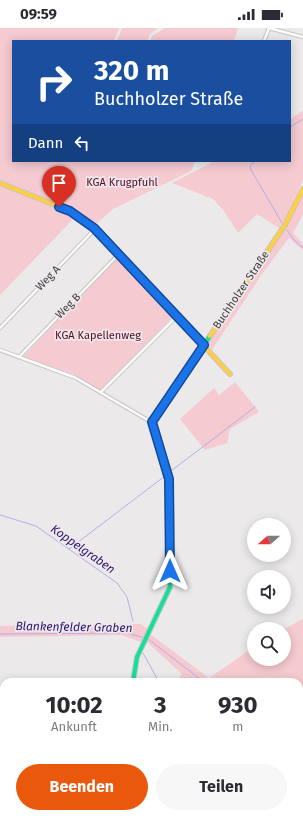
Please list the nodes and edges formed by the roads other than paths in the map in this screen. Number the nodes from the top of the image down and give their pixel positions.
1 (269, 28) edge
2 (303, 37) edge
3 (264, 40) edge
4 (0, 183) edge
5 (303, 189) edge
6 (95, 229) junction
7 (118, 255) junction
8 (177, 315) junction
9 (0, 328) edge
10 (204, 345) junction
11 (0, 350) edge
12 (19, 357) junction
13 (230, 374) dead end
14 (101, 392) junction
15 (152, 422) junction
16 (133, 678) edge

1 - 2 street
1 - 3 street
4 - 6 street
5 - 10 street, Buchholzer Straße
6 - 7 street
6 - 9 street, Weg A
7 - 8 street
7 - 12 street, Weg B
8 - 10 street
8 - 14 street
10 - 13 street
10 - 15 street, Buchholzer Straße
11 - 12 street
12 - 14 street
14 - 15 street
15 - 16 street

